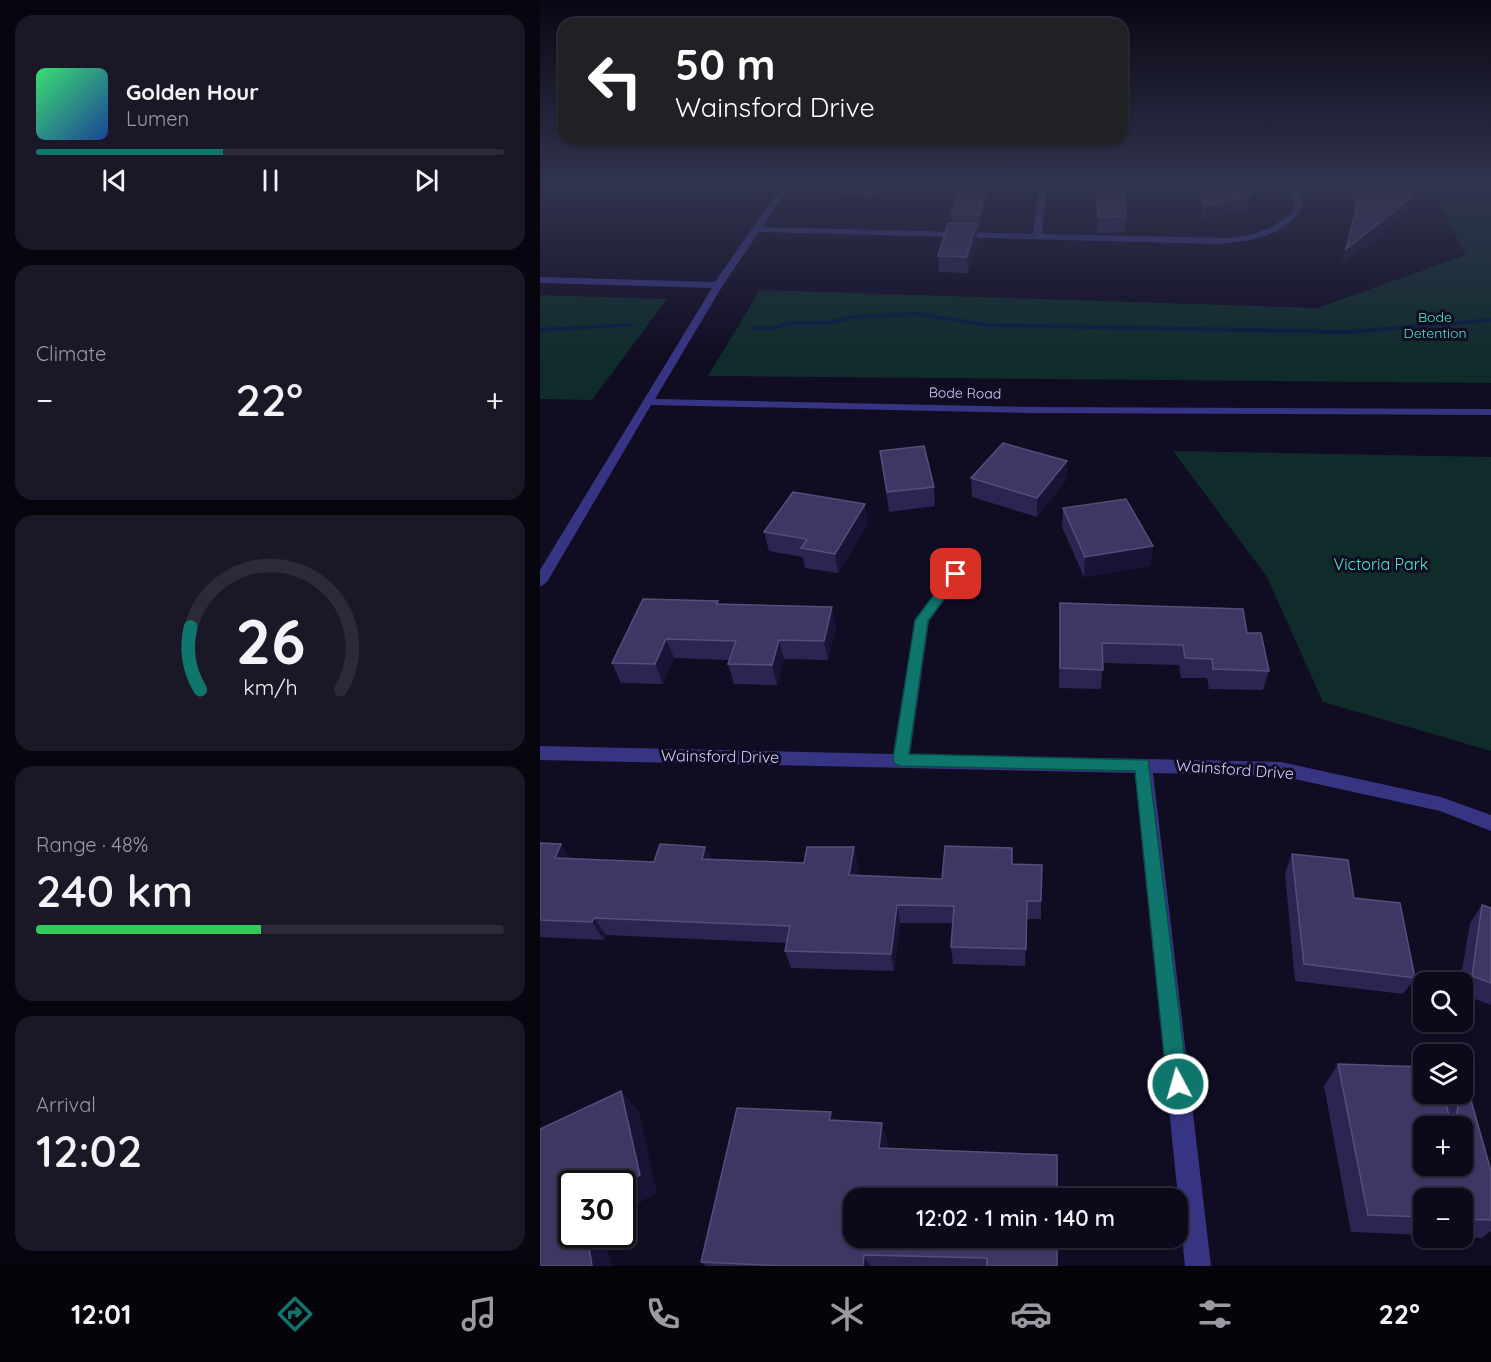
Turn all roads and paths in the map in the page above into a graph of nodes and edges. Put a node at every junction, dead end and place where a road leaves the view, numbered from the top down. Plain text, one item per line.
1 (747, 243) edge
2 (540, 280) edge
3 (718, 285) junction
4 (648, 402) junction
5 (1491, 412) edge
6 (956, 574) dead end
7 (540, 582) edge
8 (540, 753) edge
9 (901, 760) junction
10 (1143, 765) junction
11 (1491, 823) edge
12 (1197, 1266) edge

1 - 3 street
2 - 3 street
3 - 4 street
4 - 5 street, Bode Road
4 - 7 street
6 - 9 street
8 - 9 street, Wainsford Drive
9 - 10 street, Wainsford Drive
10 - 11 street, Wainsford Drive
10 - 12 street

